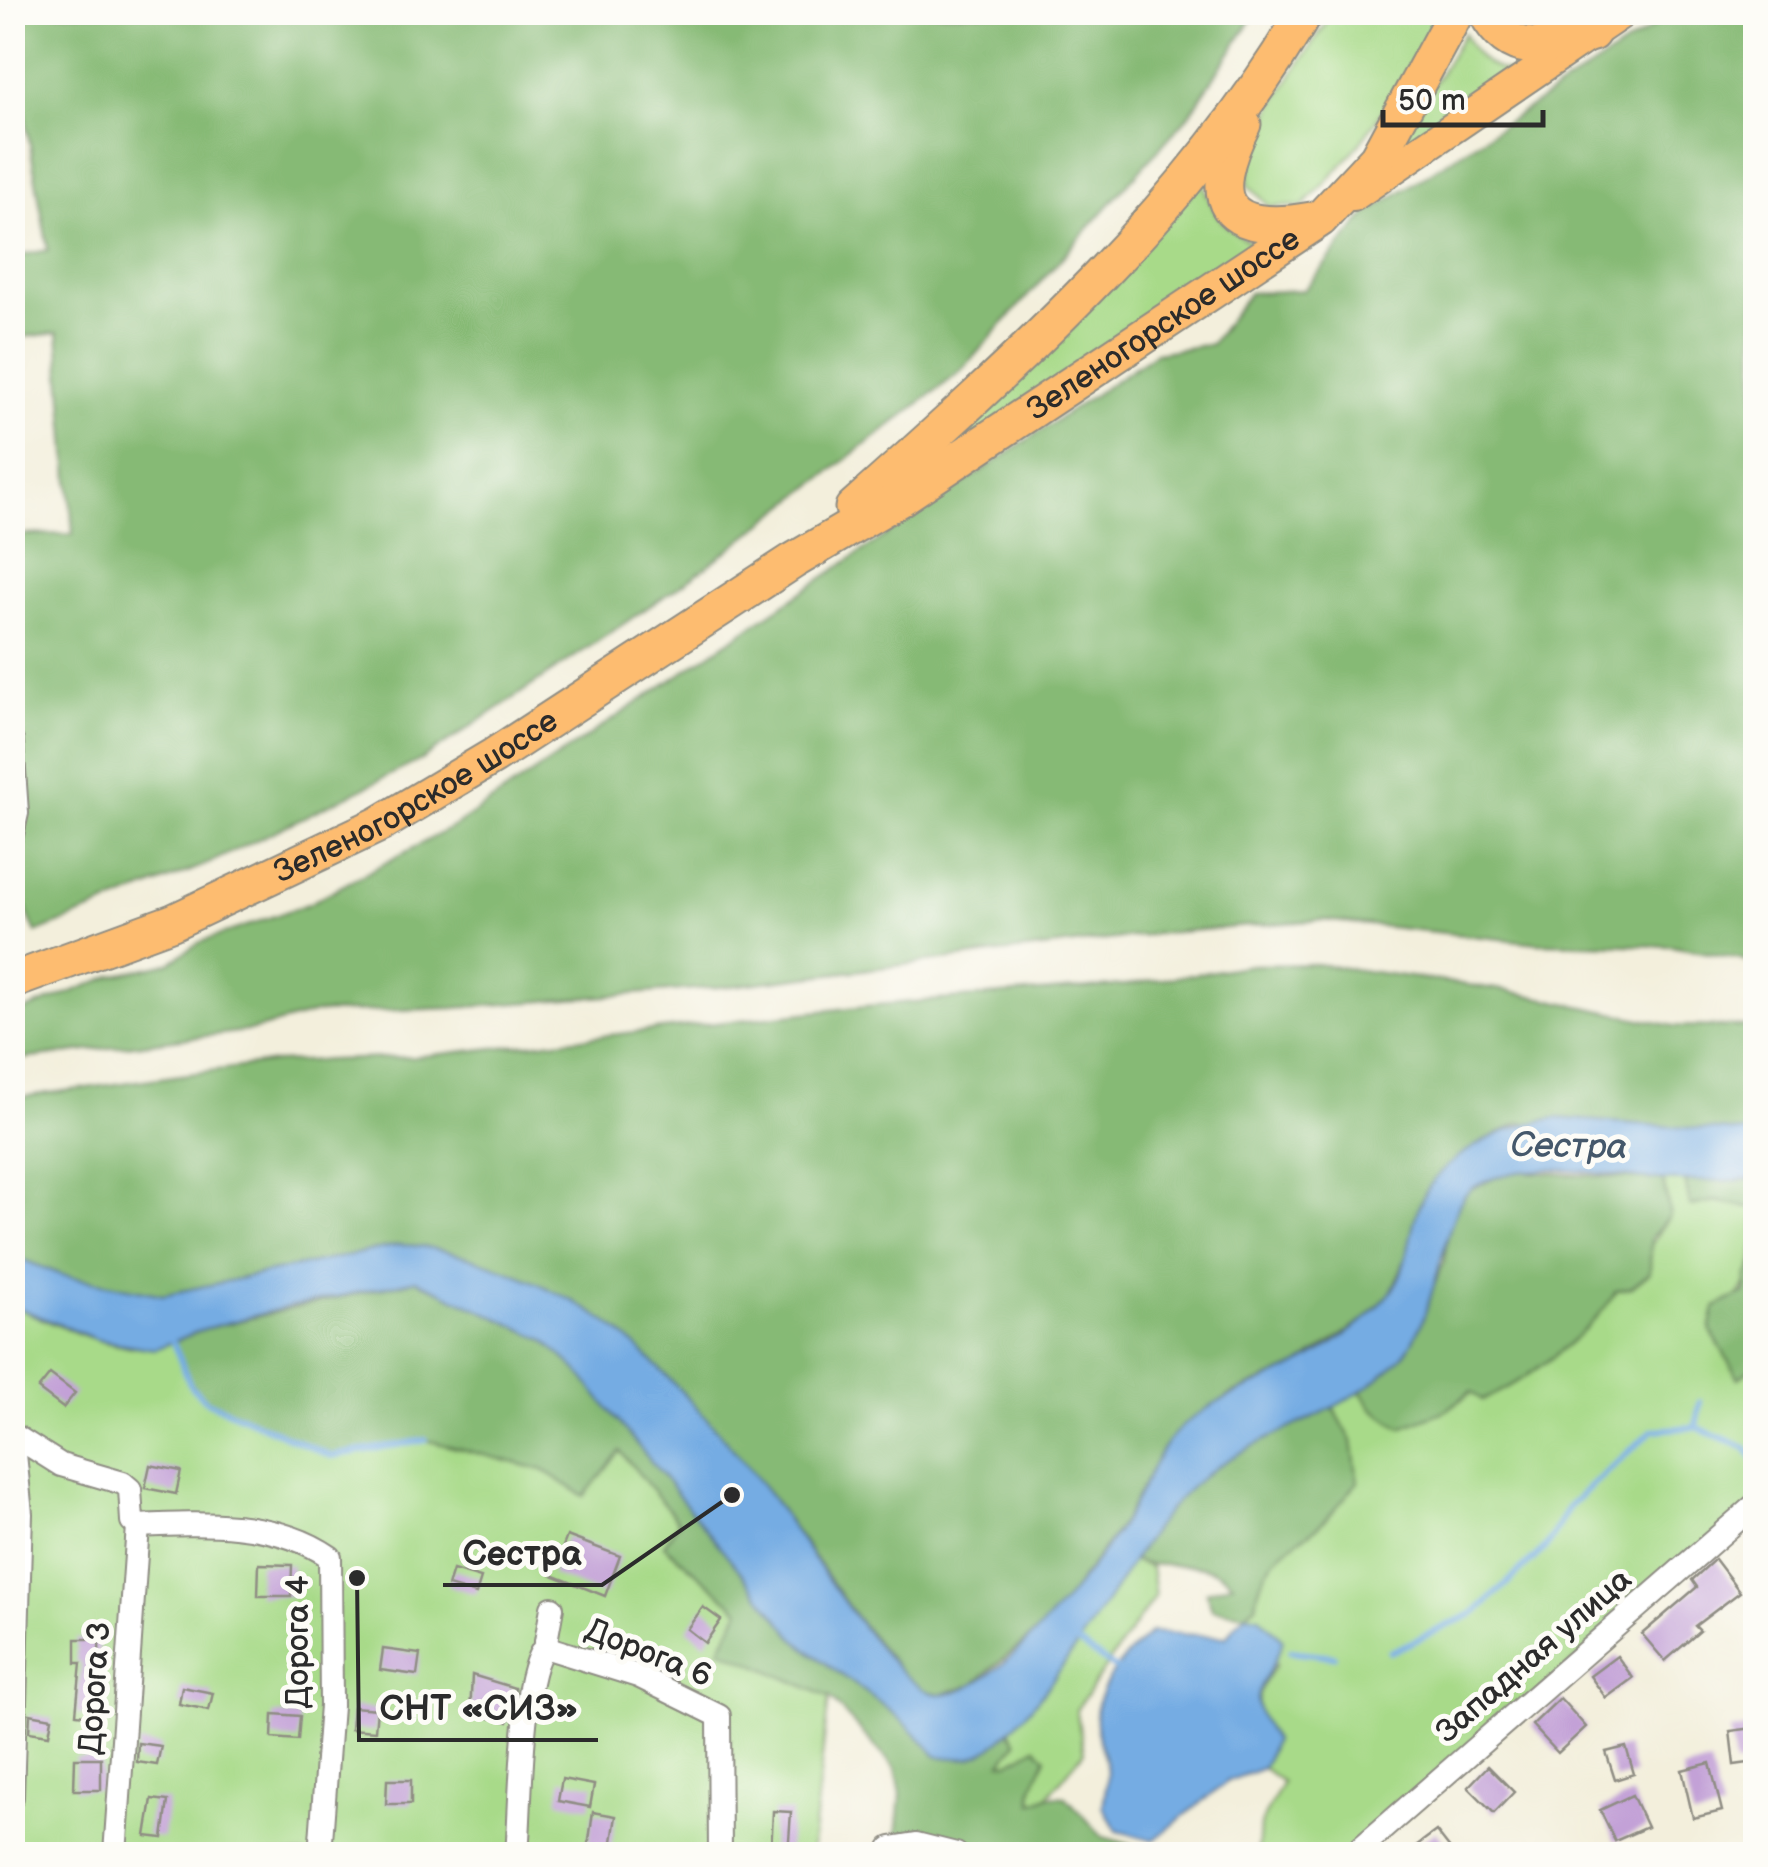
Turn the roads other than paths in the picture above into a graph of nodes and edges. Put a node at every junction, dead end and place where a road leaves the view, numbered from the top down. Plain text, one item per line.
1 (1305, 12) edge
2 (1456, 12) edge
3 (1486, 12) edge
4 (1623, 12) edge
5 (1592, 32) junction
6 (1264, 82) junction
7 (1320, 219) junction
8 (794, 561) junction
9 (12, 741) edge
10 (12, 835) edge
11 (12, 981) edge
12 (12, 1434) edge
13 (1756, 1504) edge
14 (138, 1526) junction
15 (552, 1608) dead end
16 (542, 1651) junction
17 (12, 1797) edge
18 (891, 1851) edge
19 (115, 1854) edge
20 (320, 1854) edge
21 (518, 1854) edge
22 (720, 1854) edge
23 (956, 1854) edge
24 (1354, 1854) edge

1 - 6 highway, Зеленогорское шоссе
2 - 7 highway, Зеленогорское шоссе
3 - 5 highway
4 - 5 main road
5 - 7 main road
6 - 7 highway
6 - 8 highway, Зеленогорское шоссе
7 - 8 highway, Зеленогорское шоссе
8 - 11 highway, Зеленогорское шоссе
9 - 10 street
12 - 14 street
12 - 17 street
13 - 24 street, Западная улица
14 - 19 street, Дорога 3
14 - 20 street, Дорога 4
15 - 16 street
16 - 21 street
16 - 22 street, Дорога 6
18 - 23 street

